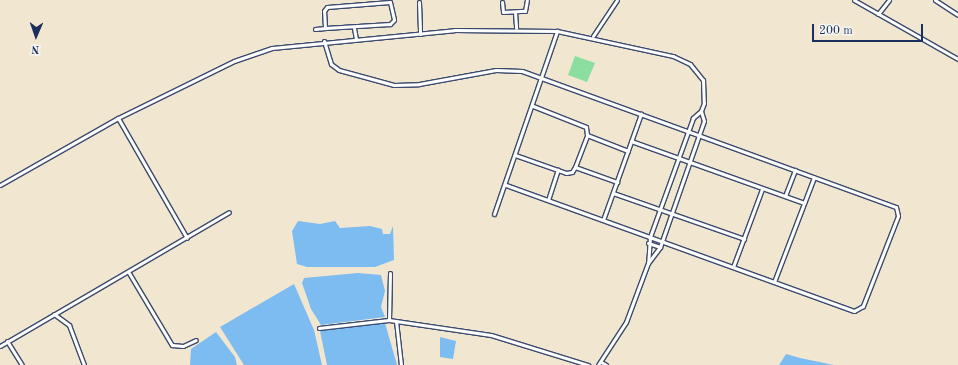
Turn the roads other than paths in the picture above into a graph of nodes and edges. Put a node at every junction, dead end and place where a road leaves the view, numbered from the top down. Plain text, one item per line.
1 (527, 0) edge
2 (617, 0) edge
3 (854, 0) edge
4 (889, 0) edge
5 (935, 0) edge
6 (419, 2) dead end
7 (502, 2) dead end
8 (515, 12) junction
9 (878, 14) junction
10 (958, 15) edge
11 (326, 28) junction
12 (354, 28) junction
13 (516, 28) junction
14 (315, 29) dead end
15 (557, 31) junction
16 (420, 34) junction
17 (593, 36) junction
18 (356, 39) junction
19 (324, 41) junction
20 (958, 59) edge
21 (543, 79) junction
22 (533, 106) junction
23 (701, 111) junction
24 (641, 114) junction
25 (118, 118) junction
26 (688, 131) junction
27 (587, 135) junction
28 (699, 135) junction
29 (631, 141) junction
30 (628, 151) junction
31 (516, 155) junction
32 (678, 158) junction
33 (689, 163) junction
34 (575, 167) junction
35 (558, 170) junction
36 (795, 170) junction
37 (814, 177) junction
38 (617, 182) junction
39 (505, 184) junction
40 (0, 185) edge
41 (762, 189) junction
42 (613, 193) junction
43 (785, 196) junction
44 (548, 200) junction
45 (804, 203) junction
46 (660, 209) junction
47 (228, 212) dead end
48 (672, 213) junction
49 (494, 214) dead end
50 (602, 220) junction
51 (650, 237) junction
52 (187, 238) junction
53 (744, 239) junction
54 (662, 242) junction
55 (648, 243) junction
56 (660, 247) junction
57 (648, 263) junction
58 (733, 267) junction
59 (129, 273) junction
60 (390, 273) dead end
61 (774, 282) junction
62 (54, 314) junction
63 (389, 320) junction
64 (396, 321) junction
65 (319, 328) dead end
66 (196, 340) dead end
67 (8, 341) junction
68 (0, 346) edge
69 (601, 362) junction
70 (22, 365) edge
71 (84, 365) edge
72 (401, 365) edge
73 (588, 365) edge
74 (598, 365) edge
75 (606, 365) edge

1 - 8 street
2 - 17 street
3 - 9 street
4 - 9 street
5 - 10 street
6 - 16 street
7 - 8 street
8 - 13 street
9 - 20 street
11 - 12 street
11 - 12 street
11 - 14 street
12 - 18 street
13 - 15 street
13 - 16 street
15 - 17 street
15 - 21 street
16 - 18 street
17 - 23 street
18 - 19 street
19 - 21 street
19 - 25 street
21 - 22 street
21 - 24 street
22 - 27 street
22 - 31 street
23 - 26 street
23 - 28 street
24 - 26 street
24 - 29 street
25 - 40 street
25 - 52 street
26 - 28 street
26 - 32 street
27 - 30 street
27 - 34 street
28 - 33 street
28 - 36 street
29 - 30 street
29 - 32 street
30 - 38 street
31 - 35 street
31 - 39 street
32 - 33 street
32 - 46 street
33 - 41 street
33 - 48 street
34 - 35 street
34 - 38 street
35 - 44 street
36 - 37 street
36 - 43 street
37 - 45 street
37 - 61 street
38 - 42 street
39 - 44 street
39 - 49 street
41 - 43 street
41 - 53 street
42 - 46 street
42 - 50 street
43 - 45 street
44 - 50 street
45 - 61 street
46 - 48 street
46 - 51 street
47 - 52 street
48 - 53 street
48 - 54 street
50 - 51 street
51 - 54 street
51 - 55 street
52 - 59 street
53 - 58 street
54 - 56 street
54 - 58 street
55 - 56 street
55 - 57 street
56 - 57 street
57 - 69 street
58 - 61 street
59 - 62 street
59 - 66 street
60 - 63 street
62 - 67 street
62 - 71 street
63 - 64 street
63 - 65 street
64 - 72 street
64 - 73 street
67 - 68 street
67 - 70 street
69 - 74 street
69 - 75 street

